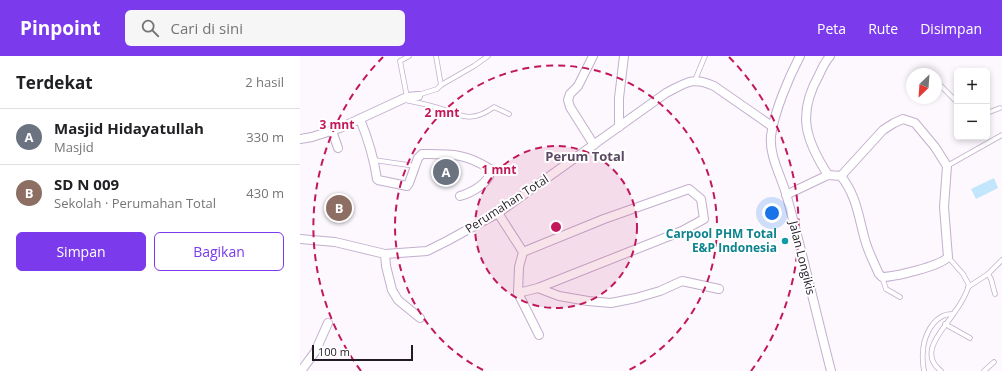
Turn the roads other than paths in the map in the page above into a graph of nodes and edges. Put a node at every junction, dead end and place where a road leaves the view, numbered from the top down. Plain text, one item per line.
1 (409, 56) edge
2 (436, 56) edge
3 (488, 56) edge
4 (593, 56) edge
5 (624, 56) edge
6 (705, 56) edge
7 (800, 56) edge
8 (830, 56) edge
9 (695, 80) junction
10 (441, 85) junction
11 (942, 87) edge
12 (418, 96) joint
13 (405, 98) junction
14 (954, 99) edge
15 (1001, 108) edge
16 (990, 112) edge
17 (509, 114) dead end
18 (360, 119) junction
19 (619, 127) junction
20 (773, 127) junction
21 (332, 131) junction
22 (1002, 135) edge
23 (300, 139) edge
24 (594, 145) junction
25 (338, 148) dead end
26 (374, 160) junction
27 (415, 166) junction
28 (947, 166) junction
29 (828, 175) junction
30 (841, 176) junction
31 (786, 195) junction
32 (460, 196) dead end
33 (498, 213) junction
34 (300, 239) edge
35 (523, 252) junction
36 (385, 254) junction
37 (948, 257) junction
38 (1002, 260) edge
39 (988, 274) junction
40 (882, 277) junction
41 (538, 288) junction
42 (968, 288) junction
43 (719, 289) dead end
44 (518, 293) junction
45 (995, 294) dead end
46 (900, 297) dead end
47 (954, 314) junction
48 (420, 318) dead end
49 (328, 323) dead end
50 (945, 324) junction
51 (539, 334) dead end
52 (970, 338) dead end
53 (994, 362) dead end
54 (301, 371) edge
55 (831, 371) edge
56 (924, 371) edge
57 (941, 371) edge
58 (984, 371) edge

1 - 13 lane
2 - 10 lane
3 - 10 lane
4 - 24 street
5 - 19 street
6 - 9 lane
7 - 20 street, Jalan Longikis
8 - 29 street
9 - 19 street, Perumahan Total
9 - 20 street
10 - 12 lane
11 - 14 lane
12 - 13 street
13 - 17 lane
13 - 18 street
15 - 16 lane
18 - 21 street
18 - 26 street
19 - 24 street, Perumahan Total
20 - 31 street, Jalan Longikis
21 - 23 street
21 - 25 street
22 - 28 lane
24 - 33 street, Perumahan Total
26 - 27 lane
26 - 27 street
27 - 32 street
28 - 30 street
28 - 37 street
29 - 30 street
29 - 31 street
30 - 40 street
31 - 55 street, Jalan Longikis
33 - 35 street
33 - 36 street, Perumahan Total
34 - 36 street, Perumahan Total
35 - 41 street
35 - 44 street
36 - 48 street
37 - 40 street
37 - 42 lane
38 - 39 lane
39 - 42 lane
39 - 45 lane
40 - 46 lane
41 - 43 street
41 - 44 street
42 - 47 lane
44 - 51 street
47 - 50 lane
47 - 56 lane
49 - 54 street
50 - 52 lane
50 - 57 lane
53 - 58 lane

